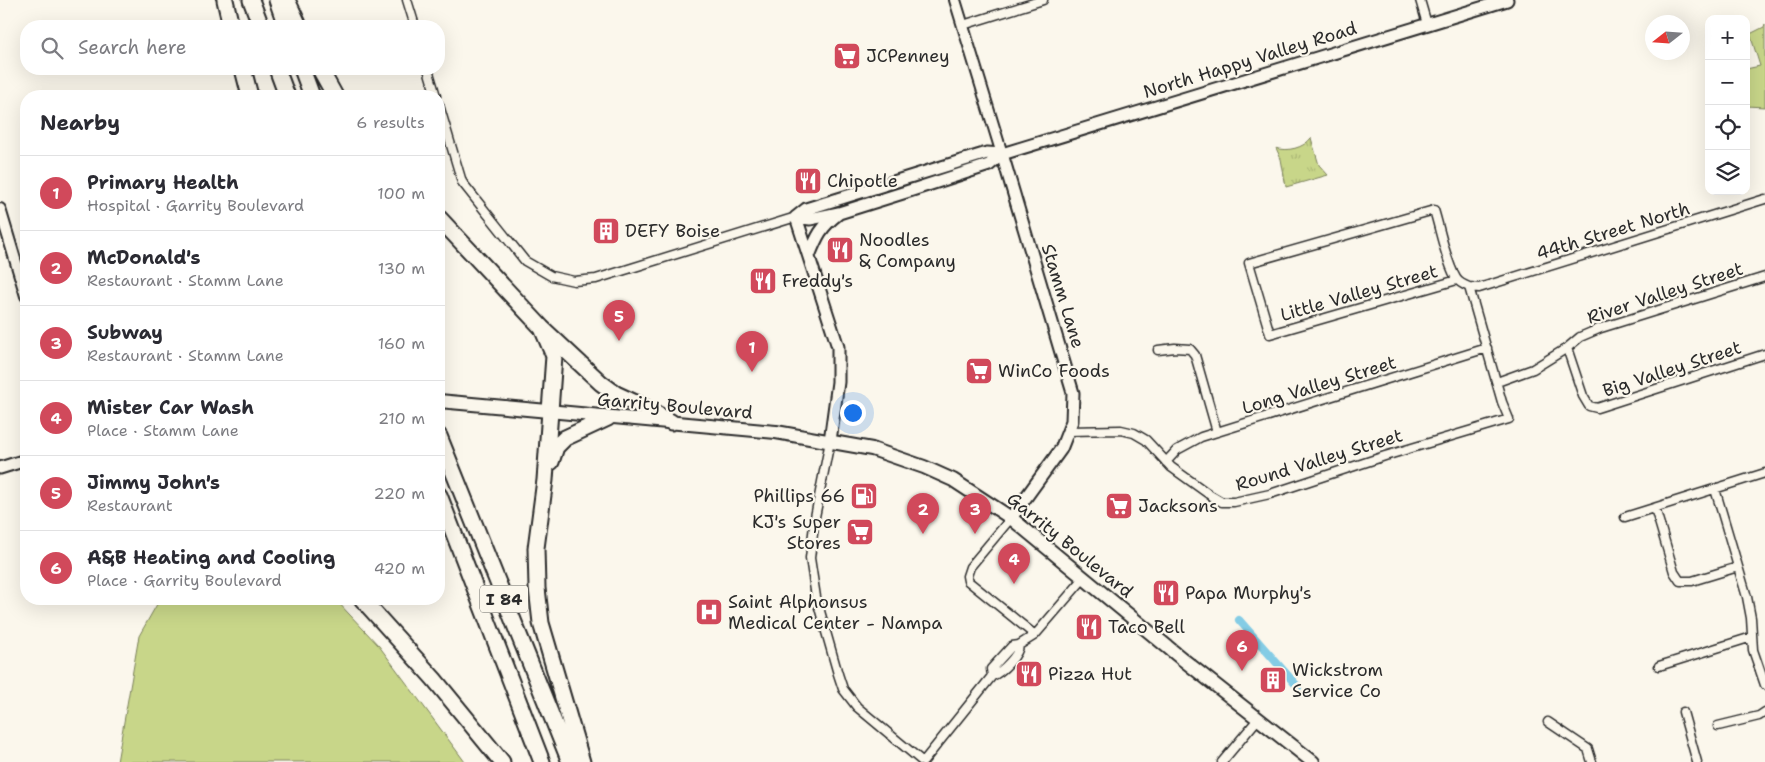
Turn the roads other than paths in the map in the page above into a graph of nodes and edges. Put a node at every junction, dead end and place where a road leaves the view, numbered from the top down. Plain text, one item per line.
1 (224, 0) edge
2 (251, 0) edge
3 (277, 0) edge
4 (287, 0) edge
5 (407, 0) edge
6 (955, 0) edge
7 (1043, 0) edge
8 (1420, 0) edge
9 (1507, 0) edge
10 (229, 20) edge
11 (259, 20) edge
12 (284, 20) edge
13 (296, 20) edge
14 (413, 20) edge
15 (1427, 24) junction
16 (963, 25) junction
17 (245, 75) edge
18 (279, 75) edge
19 (304, 75) edge
20 (323, 75) edge
21 (430, 75) edge
22 (248, 90) edge
23 (285, 90) edge
24 (310, 90) edge
25 (332, 90) edge
26 (434, 90) edge
27 (445, 125) edge
28 (1002, 154) junction
29 (1765, 199) edge
30 (0, 209) edge
31 (840, 213) junction
32 (796, 217) junction
33 (445, 224) edge
34 (809, 256) junction
35 (20, 276) edge
36 (1765, 277) edge
37 (1457, 280) junction
38 (1469, 287) junction
39 (542, 328) junction
40 (1487, 348) junction
41 (1567, 348) junction
42 (1158, 350) dead end
43 (1765, 354) edge
44 (1497, 382) junction
45 (445, 402) edge
46 (550, 411) junction
47 (608, 418) junction
48 (671, 422) junction
49 (1068, 431) junction
50 (1217, 432) junction
51 (830, 442) junction
52 (445, 451) edge
53 (20, 462) edge
54 (1166, 462) junction
55 (0, 468) edge
56 (1765, 473) edge
57 (545, 480) junction
58 (1715, 489) junction
59 (1655, 508) junction
60 (445, 511) edge
61 (1625, 517) dead end
62 (1012, 518) junction
63 (1738, 567) junction
64 (1084, 578) junction
65 (367, 605) edge
66 (1035, 635) junction
67 (1752, 637) junction
68 (1659, 666) dead end
69 (1765, 684) edge
70 (1683, 712) dead end
71 (1765, 712) edge
72 (1258, 719) junction
73 (1548, 722) dead end
74 (1718, 726) dead end
75 (502, 762) edge
76 (542, 762) edge
77 (570, 762) edge
78 (582, 762) edge
79 (923, 762) edge
80 (1222, 762) edge
81 (1313, 762) edge
82 (1592, 762) edge
83 (1697, 762) edge

1 - 10 highway
2 - 11 highway
3 - 12 highway
4 - 13 highway
5 - 14 street
6 - 16 street, Stamm Lane
7 - 16 street
8 - 15 street
9 - 15 main road, North Happy Valley Road
15 - 28 main road, North Happy Valley Road
16 - 28 street, Stamm Lane
17 - 22 highway
18 - 23 highway
19 - 24 highway
20 - 25 highway
21 - 26 street
27 - 32 street, North Happy Valley Road
28 - 31 main road, North Happy Valley Road
28 - 32 main road, North Happy Valley Road
28 - 49 main road, Stamm Lane
29 - 38 street, 44th Street North
30 - 35 street
31 - 32 main road, North Happy Valley Road
31 - 34 main road
32 - 34 main road
33 - 39 highway
34 - 51 main road
36 - 41 street, River Valley Street
37 - 37 street, Little Valley Street
37 - 38 street
38 - 40 street
39 - 46 highway
39 - 48 highway
40 - 44 street
40 - 50 street, Long Valley Street
41 - 43 street, Big Valley Street
41 - 44 street, River Valley Street
42 - 50 street
44 - 54 street, Round Valley Street
45 - 46 main road, Garrity Boulevard
46 - 47 main road, Garrity Boulevard
46 - 57 highway
47 - 48 main road, Garrity Boulevard
47 - 57 highway
48 - 51 main road, Garrity Boulevard
49 - 54 street, Round Valley Street
49 - 62 main road, Stamm Lane
50 - 54 street, Long Valley Street
51 - 62 main road, Garrity Boulevard
51 - 79 street
52 - 77 highway, I 84
53 - 55 main road
56 - 58 street
57 - 78 highway
58 - 59 street
58 - 63 street
59 - 61 street
59 - 63 street
60 - 76 highway, I 84
62 - 64 main road, Garrity Boulevard
62 - 66 street, Stamm Lane
63 - 67 street
64 - 66 street
64 - 72 main road, Garrity Boulevard
65 - 75 highway
66 - 79 street
67 - 68 street
67 - 69 street
70 - 83 street
71 - 74 street
72 - 80 street
72 - 81 main road, Garrity Boulevard
73 - 82 street

